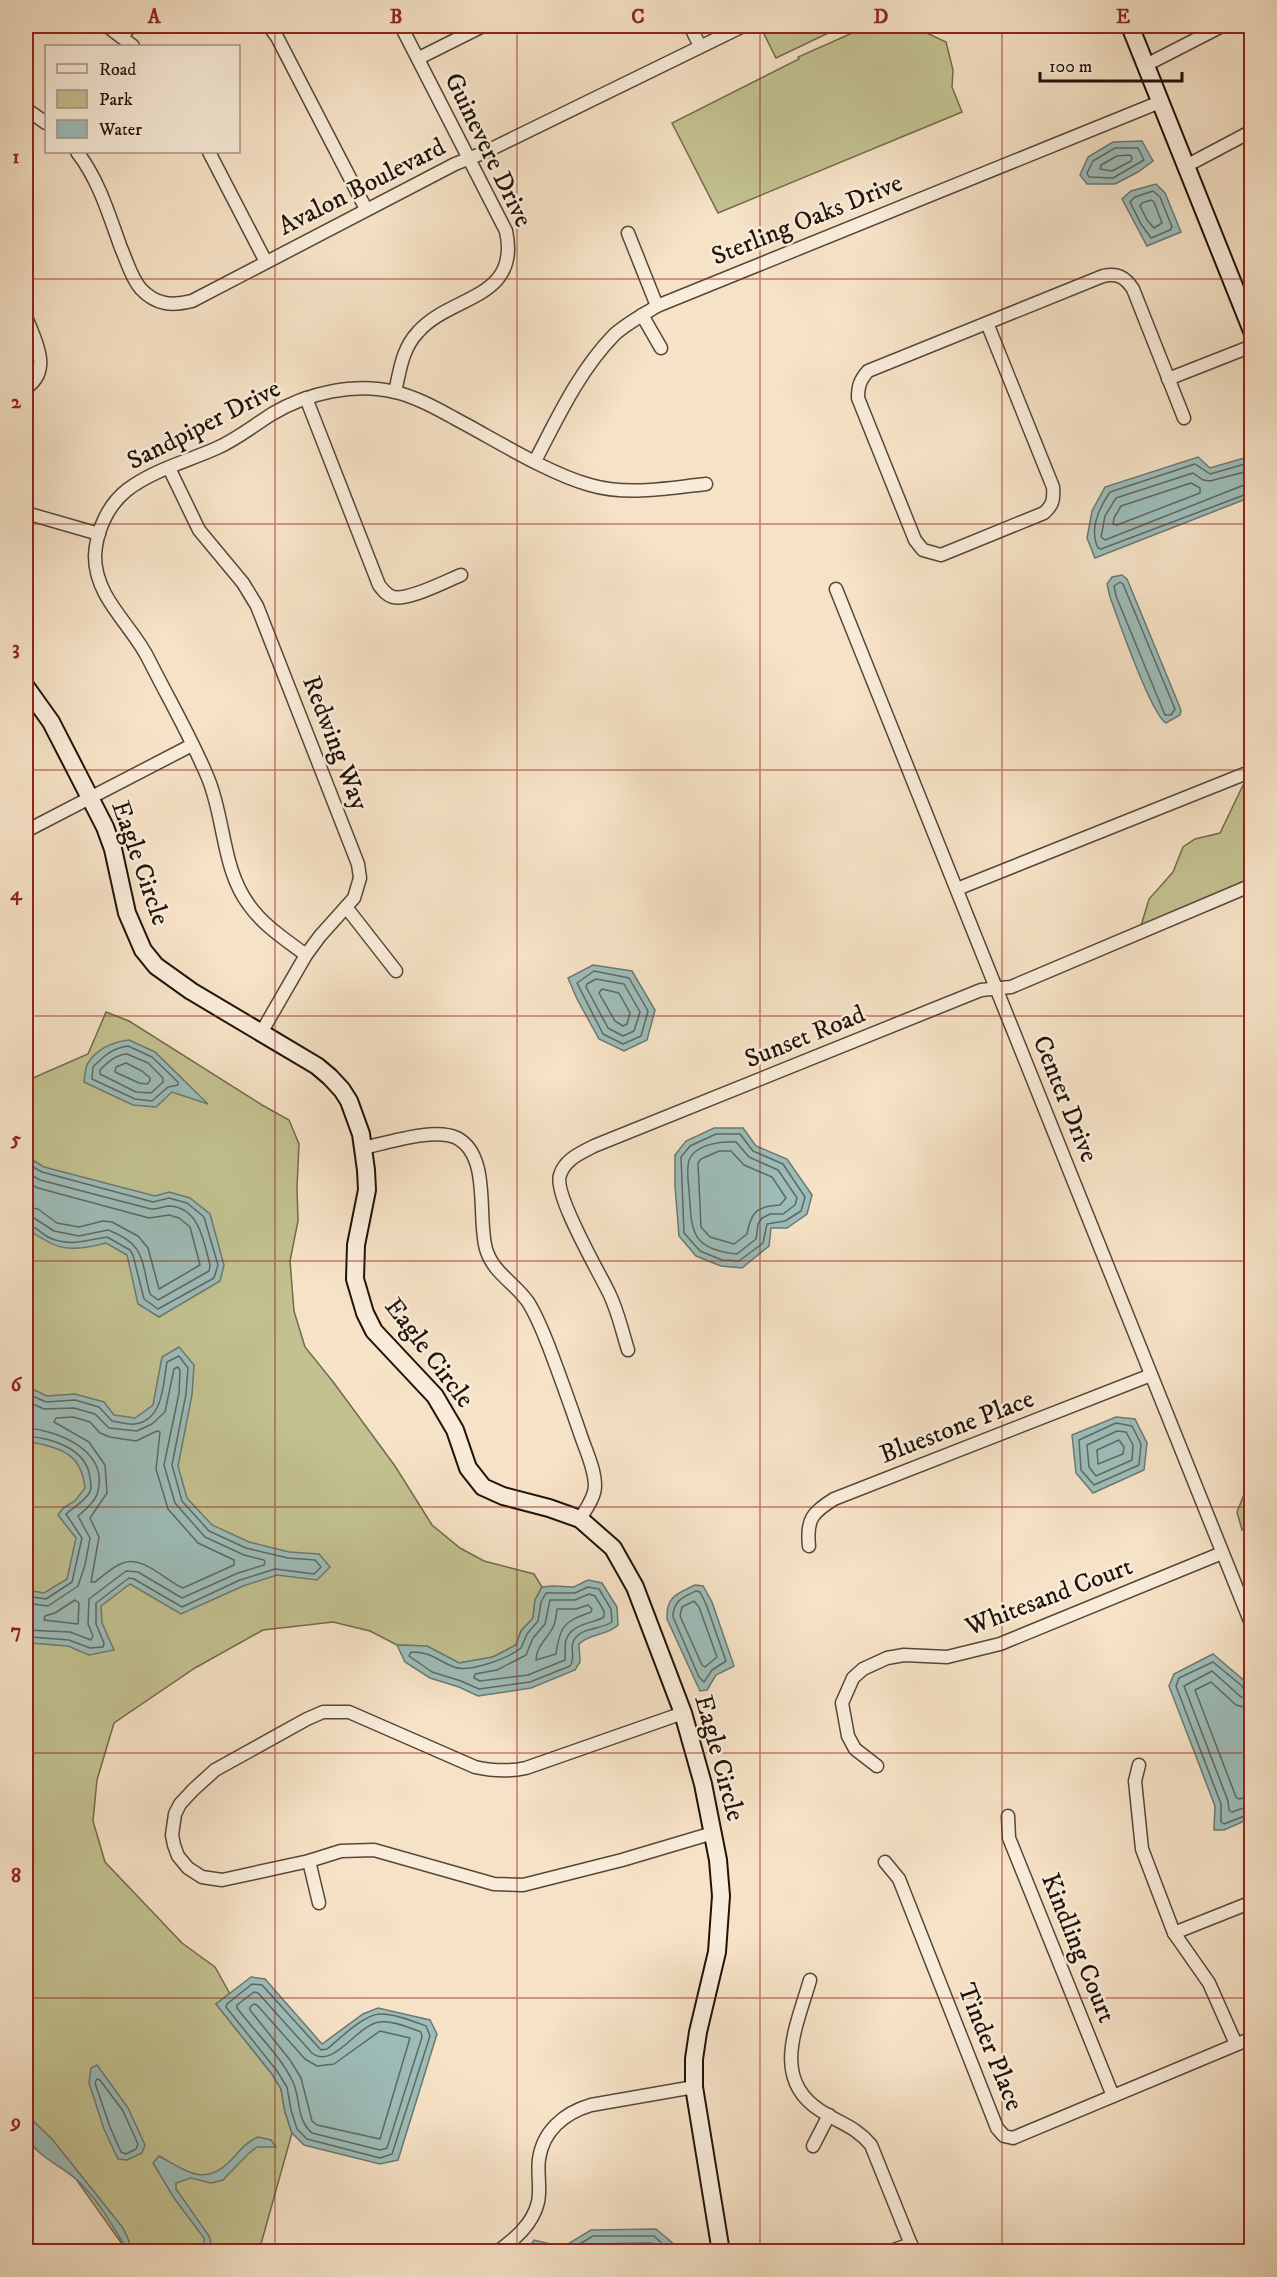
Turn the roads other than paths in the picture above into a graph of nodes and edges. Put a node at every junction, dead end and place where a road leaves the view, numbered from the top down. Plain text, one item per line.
1 (107, 26) edge
2 (131, 26) edge
3 (269, 26) edge
4 (402, 26) edge
5 (483, 26) edge
6 (690, 26) edge
7 (743, 26) edge
8 (1130, 26) edge
9 (1221, 26) edge
10 (122, 36) junction
11 (132, 45) edge
12 (700, 46) junction
13 (419, 58) junction
14 (1146, 65) junction
15 (1160, 102) junction
16 (26, 109) edge
17 (45, 122) edge
18 (1251, 131) edge
19 (78, 153) edge
20 (210, 153) edge
21 (470, 158) junction
22 (1186, 166) junction
23 (366, 210) junction
24 (628, 233) dead end
25 (266, 262) junction
26 (657, 306) junction
27 (642, 315) junction
28 (26, 317) edge
29 (987, 323) junction
30 (1251, 331) edge
31 (1251, 346) edge
32 (661, 348) dead end
33 (1168, 379) junction
34 (26, 388) edge
35 (395, 392) junction
36 (306, 398) junction
37 (1184, 418) dead end
38 (535, 461) junction
39 (169, 468) junction
40 (706, 484) dead end
41 (26, 513) edge
42 (99, 534) junction
43 (461, 574) dead end
44 (836, 589) dead end
45 (26, 687) edge
46 (192, 745) junction
47 (1251, 771) edge
48 (91, 798) junction
49 (26, 831) edge
50 (1251, 885) edge
51 (957, 889) junction
52 (346, 907) junction
53 (306, 955) junction
54 (396, 971) dead end
55 (997, 988) junction
56 (261, 1033) junction
57 (363, 1148) junction
58 (628, 1350) dead end
59 (1151, 1375) junction
60 (580, 1519) junction
61 (809, 1546) dead end
62 (1222, 1553) junction
63 (1251, 1626) edge
64 (683, 1713) junction
65 (1139, 1765) dead end
66 (877, 1766) dead end
67 (1008, 1816) dead end
68 (713, 1833) junction
69 (309, 1861) junction
70 (885, 1862) dead end
71 (1251, 1902) edge
72 (319, 1903) dead end
73 (1174, 1932) junction
74 (810, 1980) dead end
75 (1251, 2038) edge
76 (1236, 2044) junction
77 (694, 2087) junction
78 (1113, 2096) junction
79 (829, 2115) junction
80 (813, 2146) dead end
81 (26, 2244) edge
82 (913, 2248) edge
83 (32, 2252) edge
84 (497, 2252) edge
85 (721, 2252) edge
86 (888, 2252) edge

1 - 10 street
2 - 10 street
3 - 23 street
4 - 13 street, Guinevere Drive
5 - 13 street
6 - 12 street
7 - 12 street, Avalon Boulevard
8 - 14 street
9 - 14 street
10 - 11 street
12 - 21 street, Avalon Boulevard
13 - 21 street, Guinevere Drive
14 - 15 street
15 - 22 street
15 - 26 street, Sterling Oaks Drive
16 - 17 street
18 - 22 street
19 - 25 street, Avalon Boulevard
20 - 25 street
21 - 23 street, Avalon Boulevard
21 - 35 street, Guinevere Drive
22 - 30 street
23 - 25 street, Avalon Boulevard
24 - 26 street
26 - 27 street, Sterling Oaks Drive
27 - 32 street
27 - 38 street, Sterling Oaks Drive
28 - 34 street
29 - 29 street
29 - 33 street
31 - 33 street
33 - 37 street
35 - 36 street, Sandpiper Drive
35 - 38 street, Sandpiper Drive
36 - 39 street, Sandpiper Drive
36 - 43 street
38 - 40 street, Sandpiper Drive
39 - 42 street, Sandpiper Drive
39 - 52 street, Redwing Way
41 - 42 street
42 - 46 street, Sandpiper Drive
44 - 51 street, Center Drive
45 - 48 street, Eagle Circle
46 - 48 street
46 - 53 street, Sandpiper Drive
47 - 51 street
48 - 49 street
48 - 56 street, Eagle Circle
50 - 55 street, Sunset Road
51 - 55 street, Center Drive
52 - 53 street, Redwing Way
52 - 54 street
53 - 56 street, Redwing Way
55 - 58 street, Sunset Road
55 - 59 street, Center Drive
56 - 57 street, Eagle Circle
57 - 60 street, Eagle Circle
57 - 60 street
59 - 61 street, Bluestone Place
59 - 62 street, Center Drive
60 - 64 street, Eagle Circle
62 - 63 street, Center Drive
62 - 66 street, Whitesand Court
64 - 68 street, Eagle Circle
64 - 69 street
65 - 73 street
67 - 78 street, Kindling Court
68 - 69 street
68 - 77 street, Eagle Circle
69 - 72 street
70 - 78 street, Tinder Place
71 - 73 street
73 - 76 street
74 - 79 street
75 - 76 street, Tinder Place
76 - 78 street, Tinder Place
77 - 84 street
77 - 85 street, Eagle Circle
79 - 80 street
79 - 82 street
81 - 83 street
82 - 86 street

